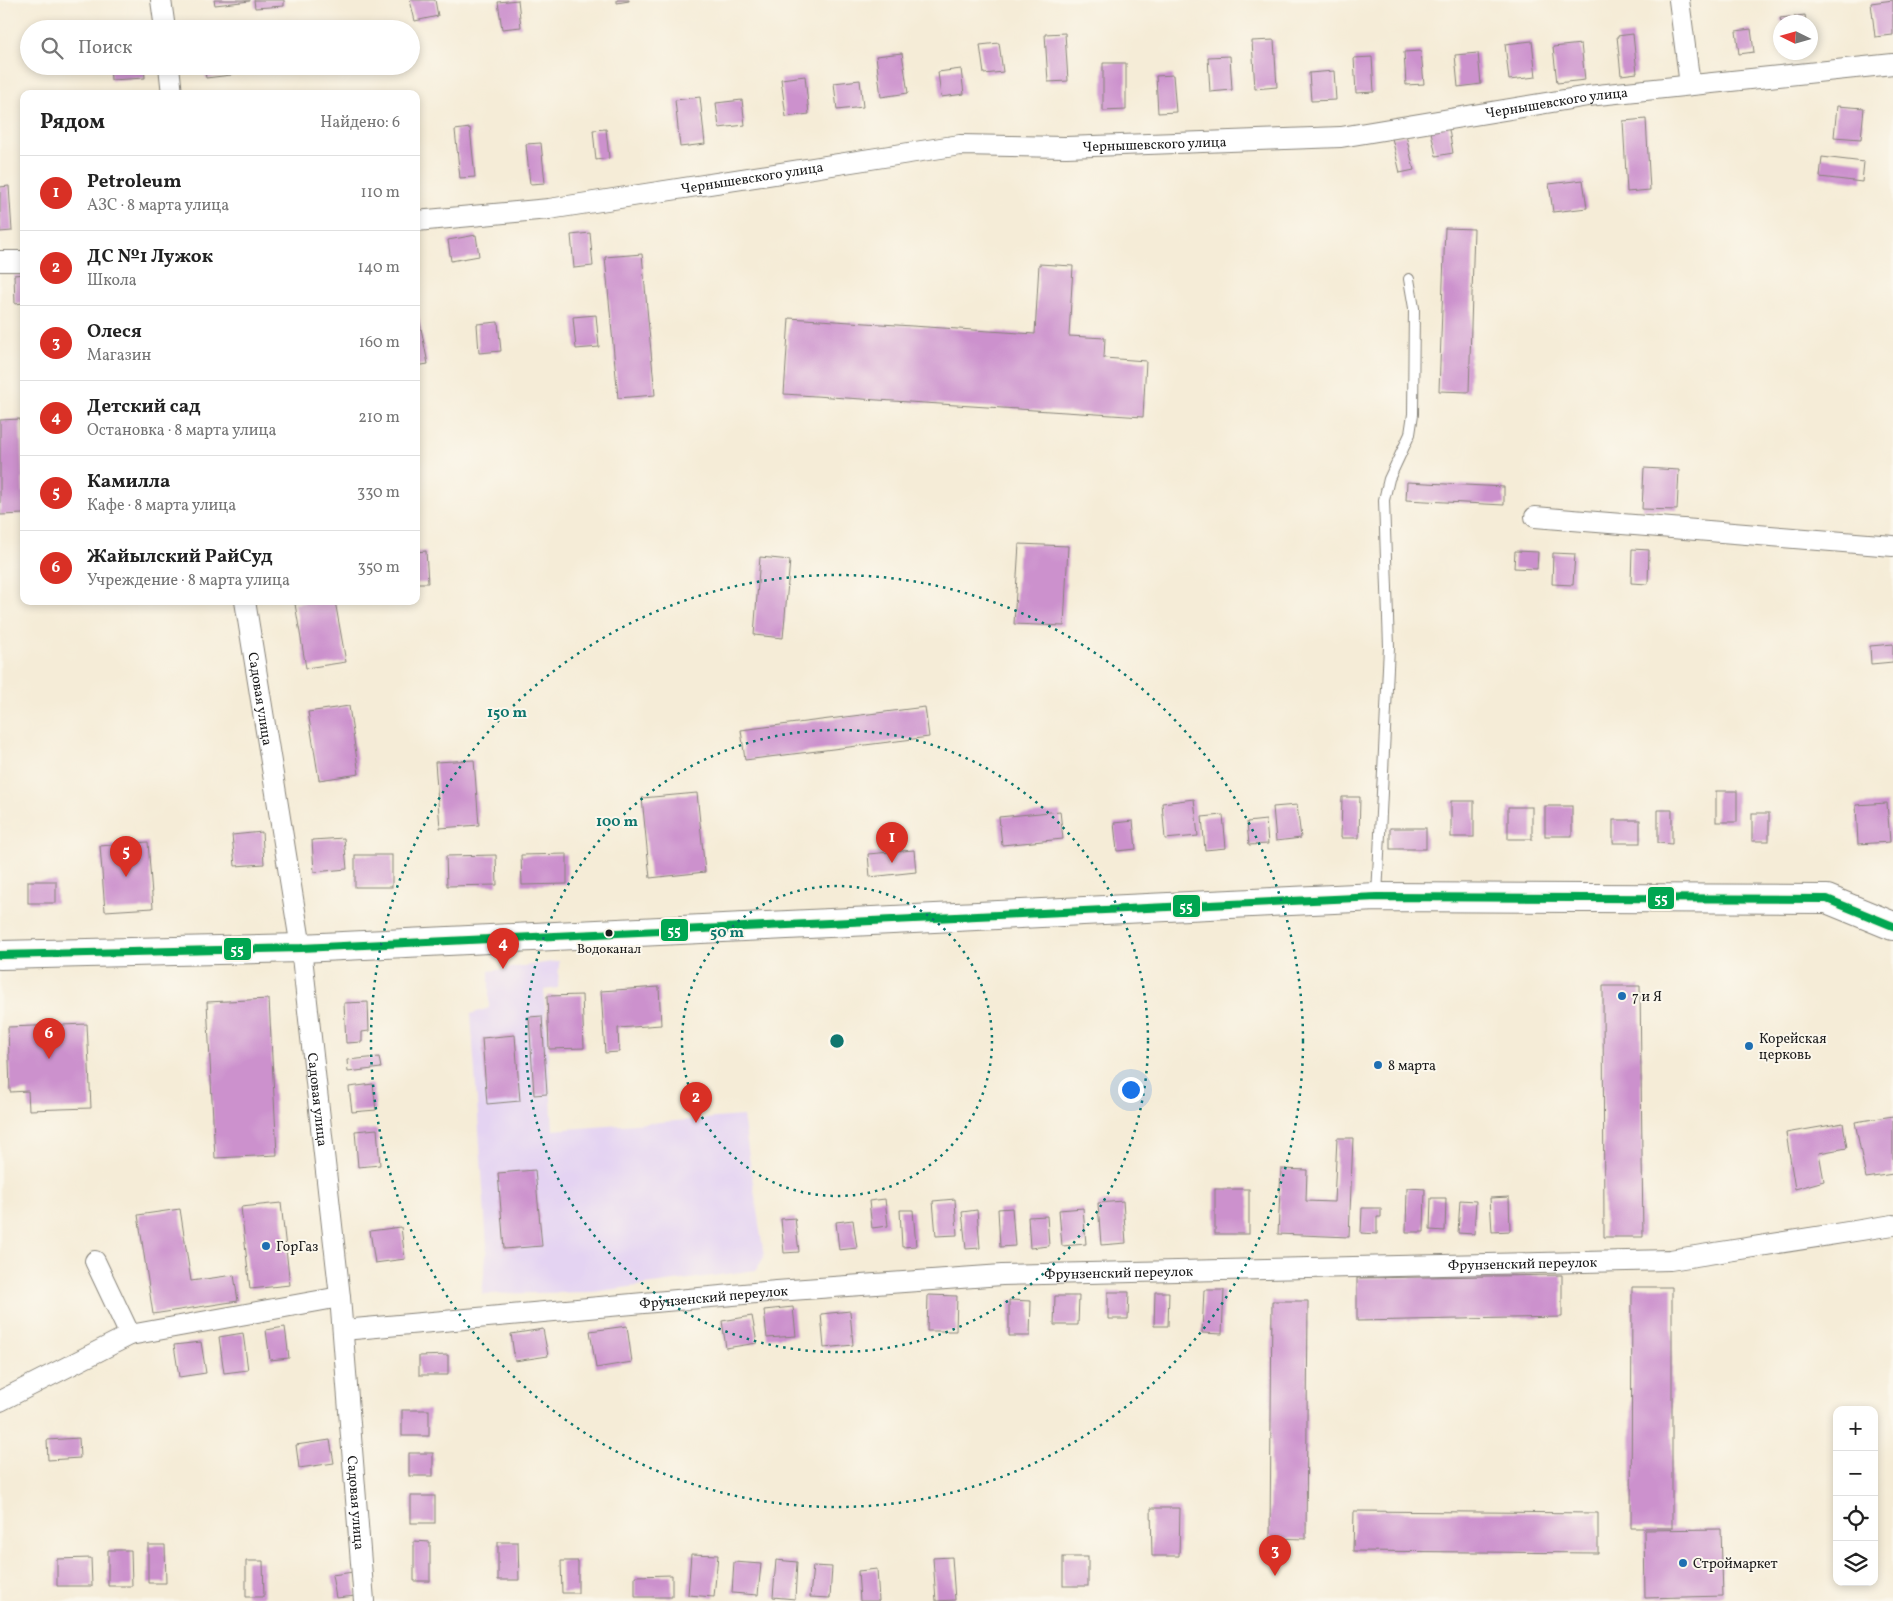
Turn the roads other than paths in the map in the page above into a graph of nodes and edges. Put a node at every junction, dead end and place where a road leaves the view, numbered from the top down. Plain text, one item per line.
1 (161, 0) edge
2 (1679, 0) edge
3 (164, 20) edge
4 (1893, 64) edge
5 (170, 75) edge
6 (1690, 85) junction
7 (172, 90) edge
8 (420, 222) edge
9 (0, 261) edge
10 (20, 261) edge
11 (1409, 279) dead end
12 (1535, 517) dead end
13 (1893, 546) edge
14 (247, 605) edge
15 (1377, 897) junction
16 (1893, 926) edge
17 (301, 948) junction
18 (0, 955) edge
19 (1893, 1225) edge
20 (95, 1261) dead end
21 (340, 1297) junction
22 (343, 1330) junction
23 (130, 1335) junction
24 (0, 1401) edge
25 (364, 1601) edge

1 - 3 street
2 - 6 street
4 - 6 street, Чернышевского улица
5 - 7 street
6 - 8 street, Чернышевского улица
9 - 10 street
11 - 15 lane
12 - 13 street
14 - 17 street, Садовая улица
15 - 16 street
15 - 17 street
17 - 18 street
17 - 21 street, Садовая улица
19 - 22 street, Фрунзенский переулок
20 - 23 street
21 - 22 street, Садовая улица
21 - 23 street
22 - 25 street, Садовая улица
23 - 24 street

